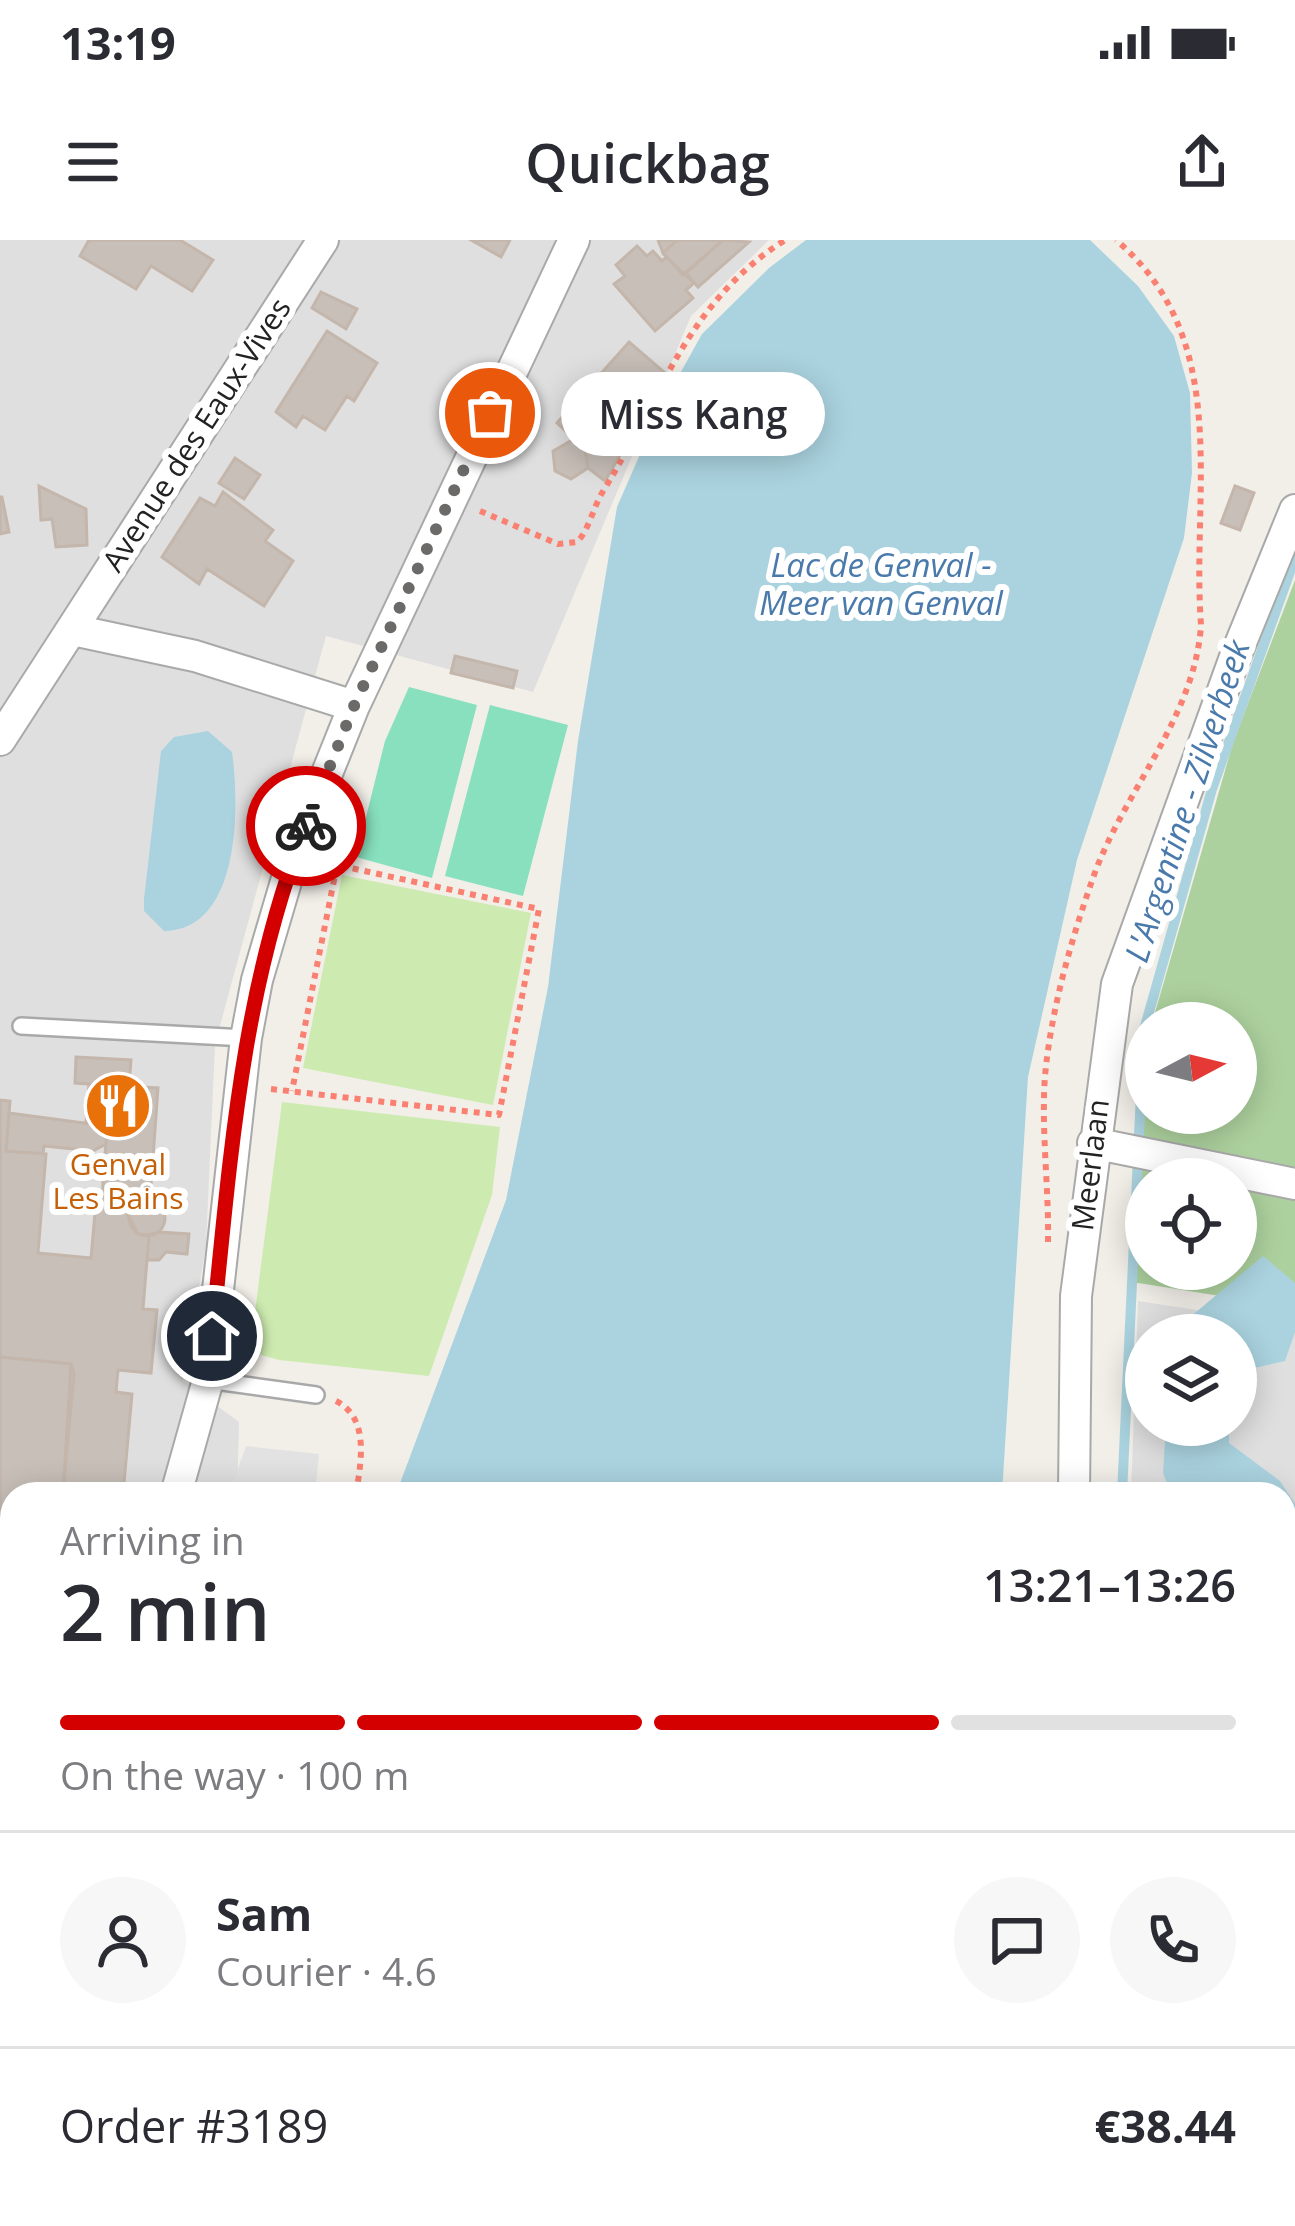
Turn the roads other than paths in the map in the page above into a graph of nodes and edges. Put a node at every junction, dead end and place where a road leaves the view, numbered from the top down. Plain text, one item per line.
1 (323, 240) edge
2 (574, 240) edge
3 (1295, 510) edge
4 (74, 630) junction
5 (354, 706) junction
6 (0, 740) edge
7 (21, 1026) dead end
8 (246, 1038) junction
9 (1102, 1144) junction
10 (1295, 1184) edge
11 (208, 1380) junction
12 (316, 1395) road end
13 (179, 1482) edge
14 (1074, 1482) edge

1 - 4 street, Avenue des Eaux-Vives
2 - 5 street
3 - 9 street, Meerlaan
4 - 5 street
4 - 6 street, Avenue des Eaux-Vives
5 - 8 street
7 - 8 lane
8 - 11 street
9 - 10 street
9 - 14 street, Meerlaan
11 - 12 lane
11 - 13 street

